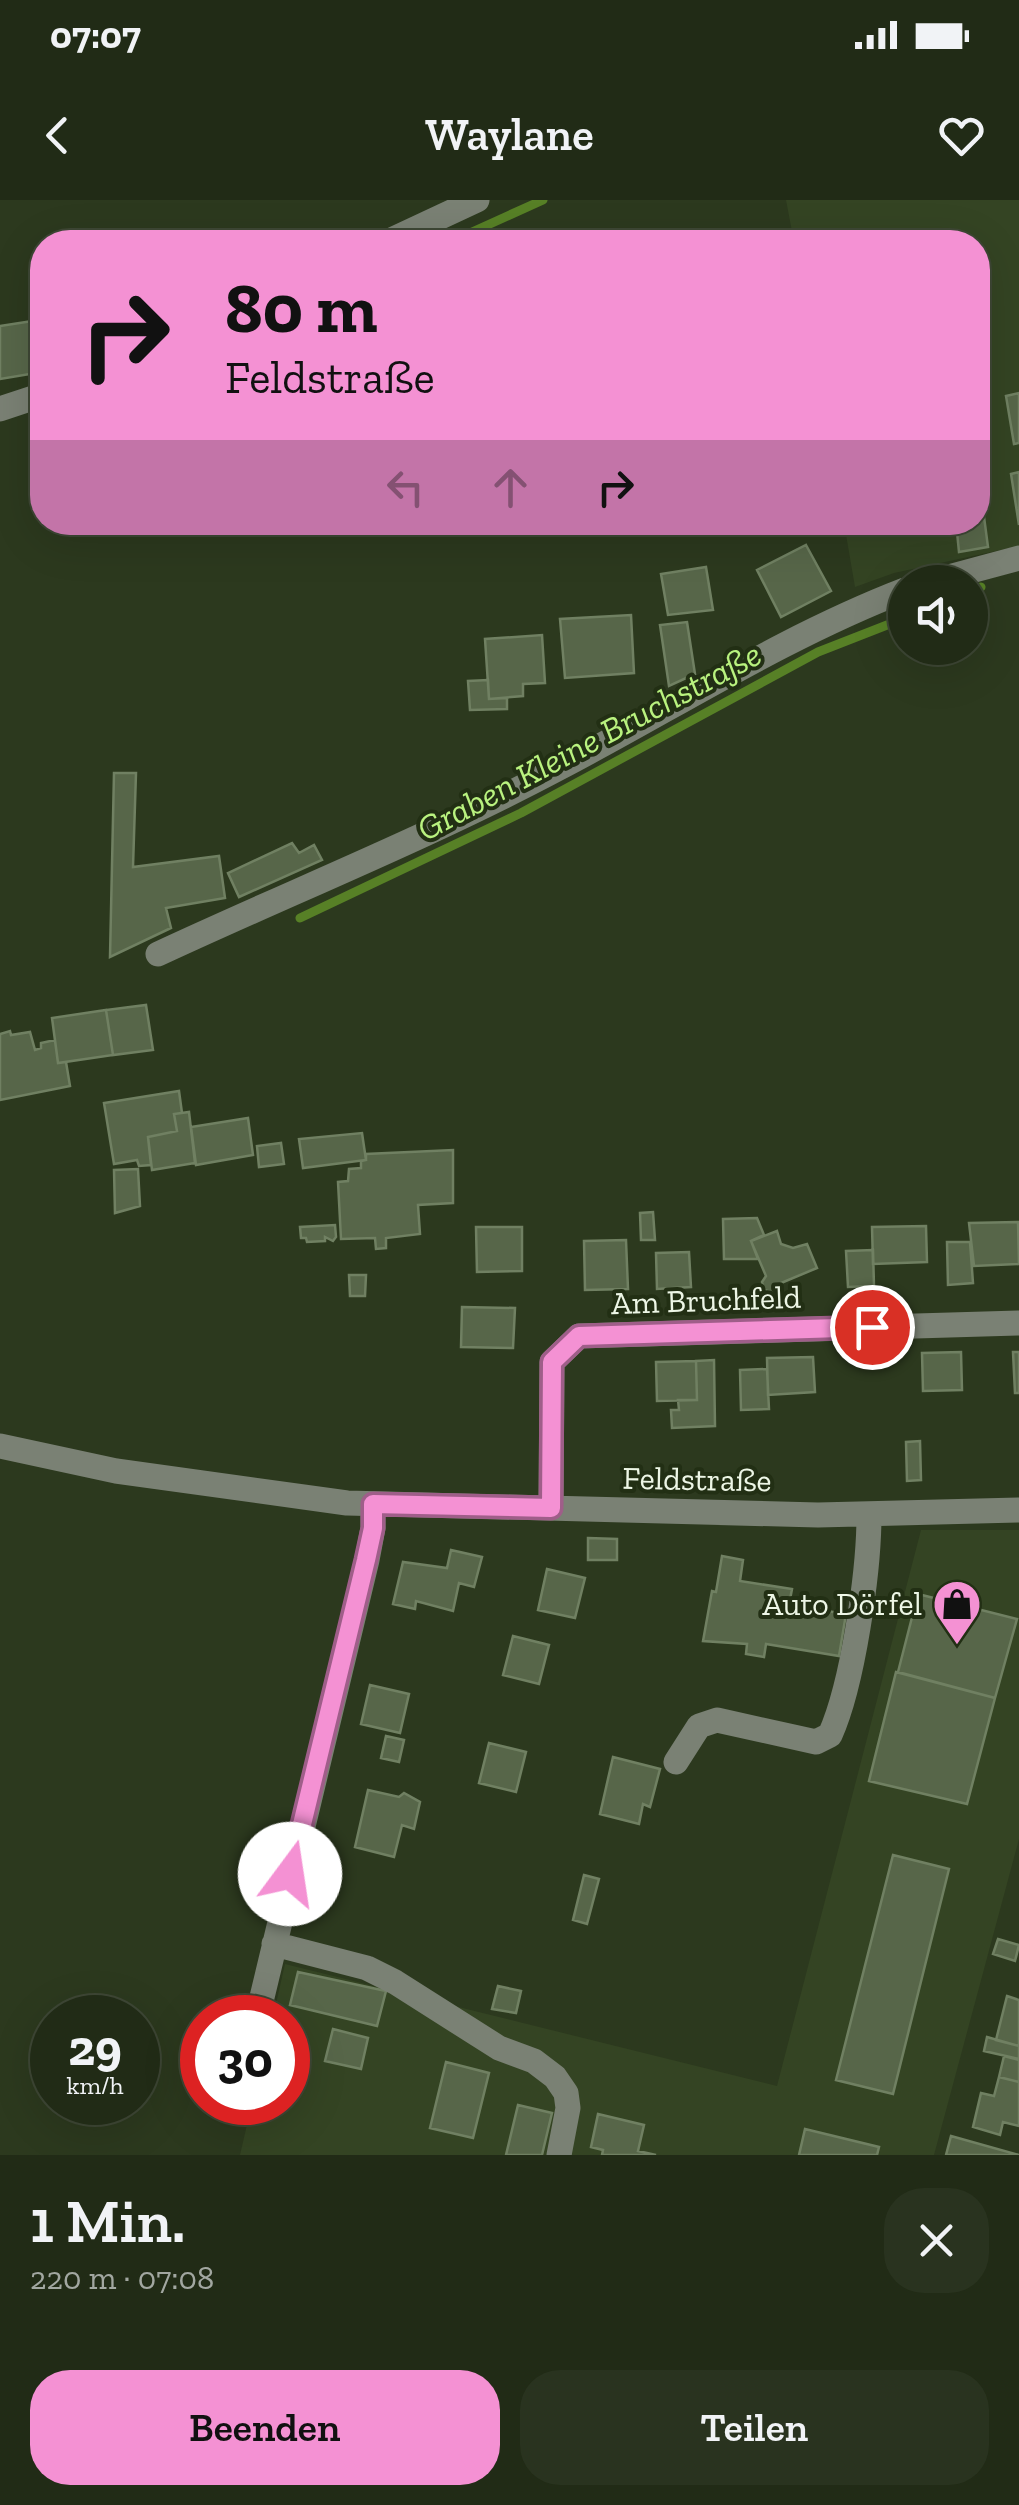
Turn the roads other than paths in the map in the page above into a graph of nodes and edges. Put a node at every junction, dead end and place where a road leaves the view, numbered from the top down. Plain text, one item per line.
1 (477, 200) edge
2 (413, 230) edge
3 (30, 399) edge
4 (0, 409) edge
5 (1019, 558) edge
6 (988, 566) edge
7 (888, 597) edge
8 (158, 954) dead end
9 (1019, 1323) edge
10 (0, 1446) edge
11 (373, 1504) junction
12 (551, 1508) junction
13 (1019, 1510) edge
14 (869, 1514) junction
15 (676, 1762) dead end
16 (274, 1944) junction
17 (262, 1995) edge
18 (558, 2155) edge

1 - 2 street
3 - 4 street
5 - 6 street
7 - 8 street
9 - 12 street, Am Bruchfeld
10 - 11 street, Feldstraße
11 - 12 street, Feldstraße
11 - 16 street
12 - 14 street, Feldstraße
13 - 14 street, Feldstraße
14 - 15 street
16 - 17 street
16 - 18 street

